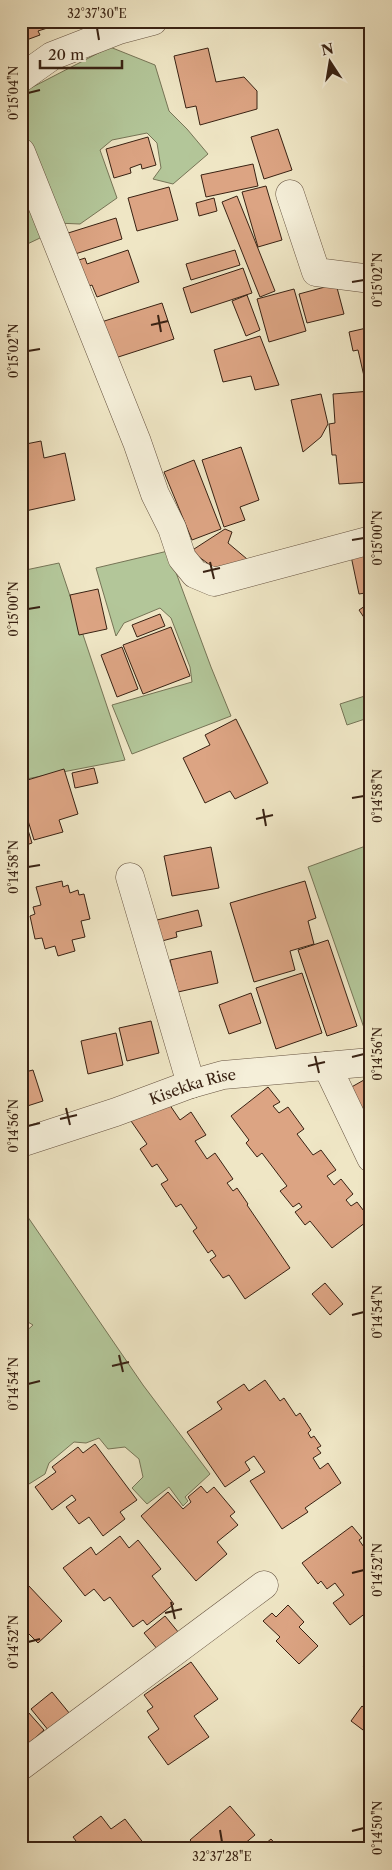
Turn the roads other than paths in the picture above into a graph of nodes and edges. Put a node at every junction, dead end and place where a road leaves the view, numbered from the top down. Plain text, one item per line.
1 (153, 21) edge
2 (21, 78) edge
3 (21, 152) edge
4 (290, 194) dead end
5 (371, 279) edge
6 (371, 540) edge
7 (130, 877) dead end
8 (371, 1062) edge
9 (327, 1066) junction
10 (191, 1084) junction
11 (21, 1143) edge
12 (371, 1158) edge
13 (264, 1585) dead end
14 (21, 1766) edge

1 - 2 street
3 - 6 street
4 - 5 street
7 - 10 street
8 - 9 street, Kisekka Rise
9 - 10 street, Kisekka Rise
9 - 12 street
10 - 11 street, Kisekka Rise
13 - 14 street

